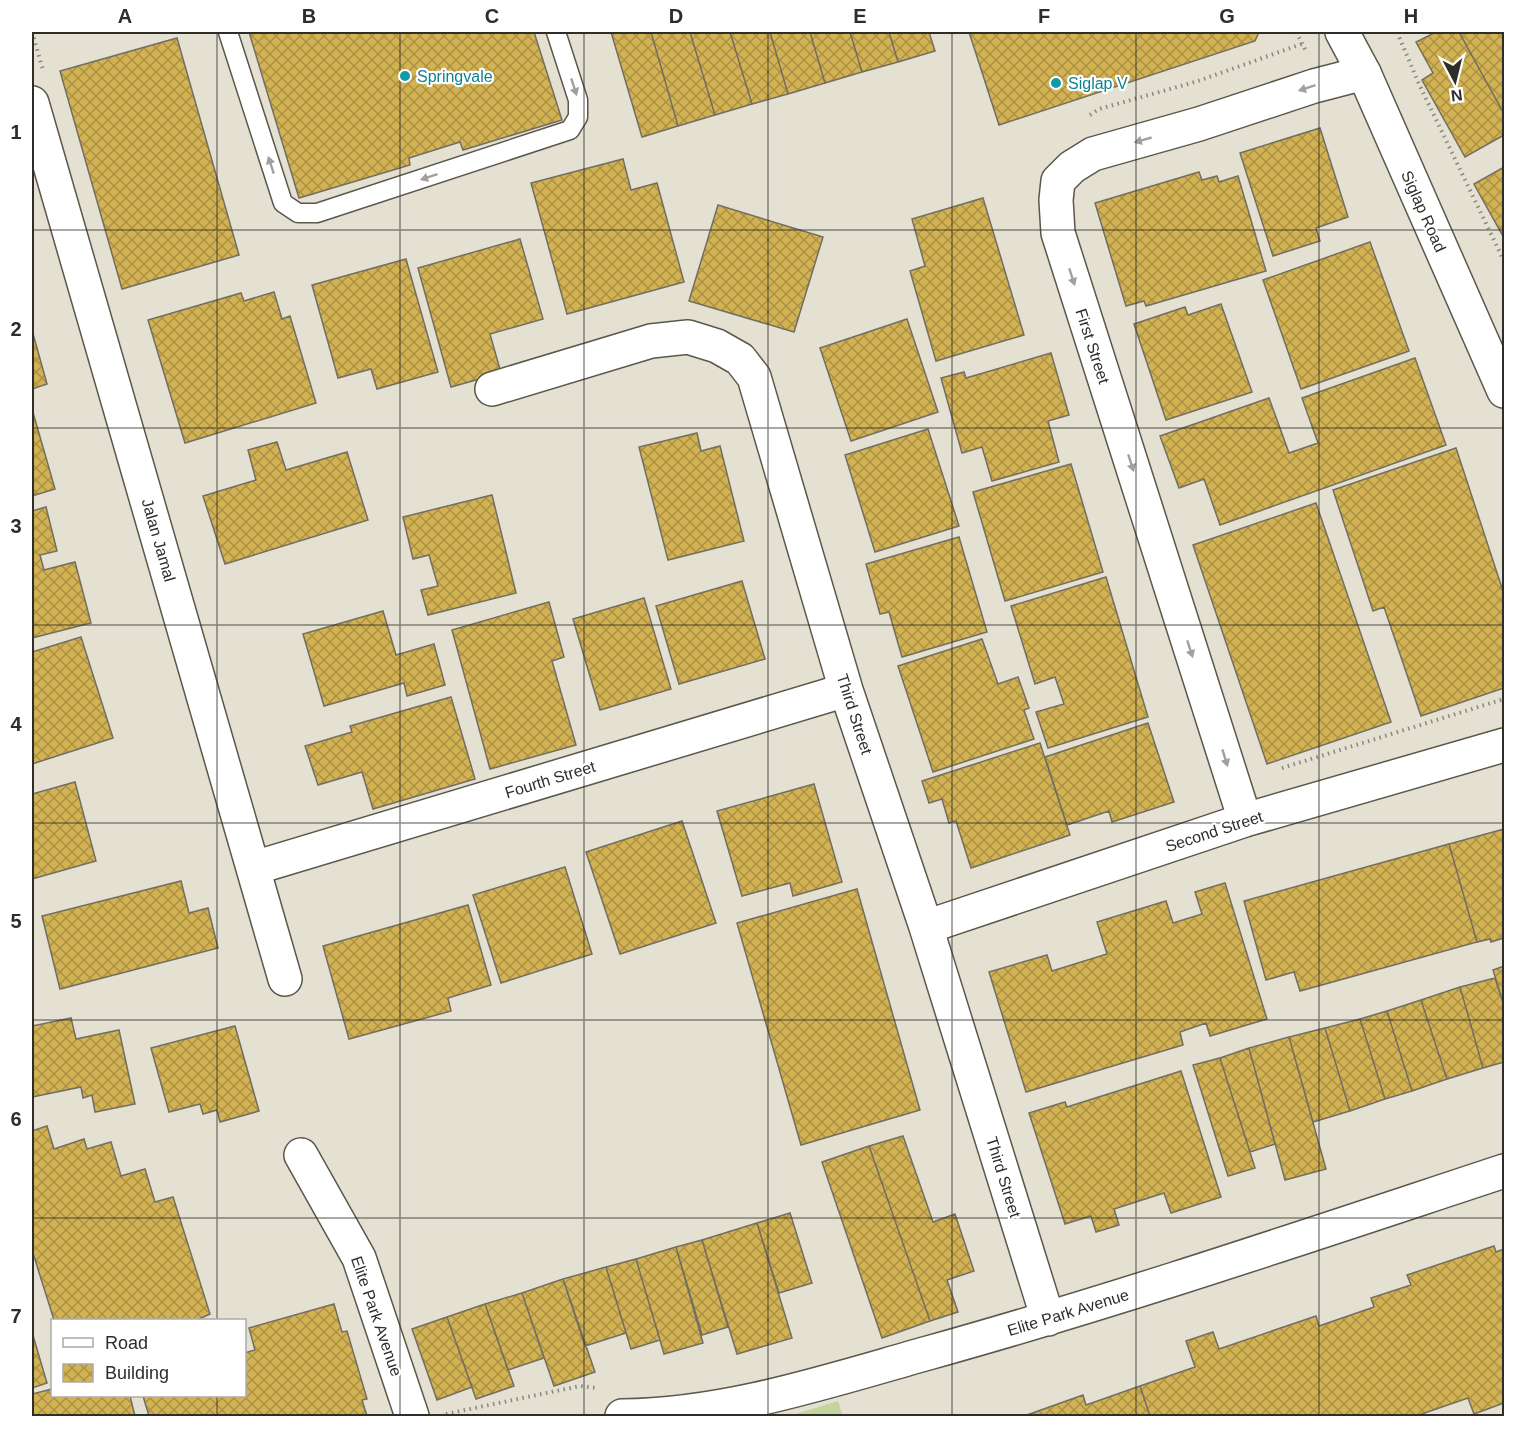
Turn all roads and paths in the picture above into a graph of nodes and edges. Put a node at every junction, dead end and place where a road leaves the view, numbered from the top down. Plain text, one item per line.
1 (228, 32) edge
2 (556, 32) edge
3 (1342, 32) edge
4 (1396, 32) edge
5 (1364, 73) junction
6 (32, 103) edge
7 (1504, 261) edge
8 (1502, 373) edge
9 (492, 389) dead end
10 (846, 690) junction
11 (1504, 699) edge
12 (1504, 745) edge
13 (1281, 768) dead end
14 (1245, 820) junction
15 (254, 868) junction
16 (926, 927) junction
17 (285, 979) dead end
18 (301, 1155) dead end
19 (1504, 1171) edge
20 (1048, 1319) junction
21 (412, 1416) edge
22 (622, 1416) edge
23 (646, 1416) edge

2 -> 1 lane
3 - 5 street, Siglap Road
4 - 7 path
5 - 8 street, Siglap Road
5 -> 14 street, First Street
6 - 15 street, Jalan Jamal
9 - 10 street, Third Street
10 - 15 street, Fourth Street
10 - 16 street, Third Street
11 - 13 path
12 - 14 street, Second Street
14 - 16 street, Second Street
15 - 17 street, Jalan Jamal
16 - 20 street, Third Street
18 - 21 street, Elite Park Avenue
19 - 20 street, Elite Park Avenue
20 - 23 street, Elite Park Avenue
22 - 23 street, Elite Park Avenue

